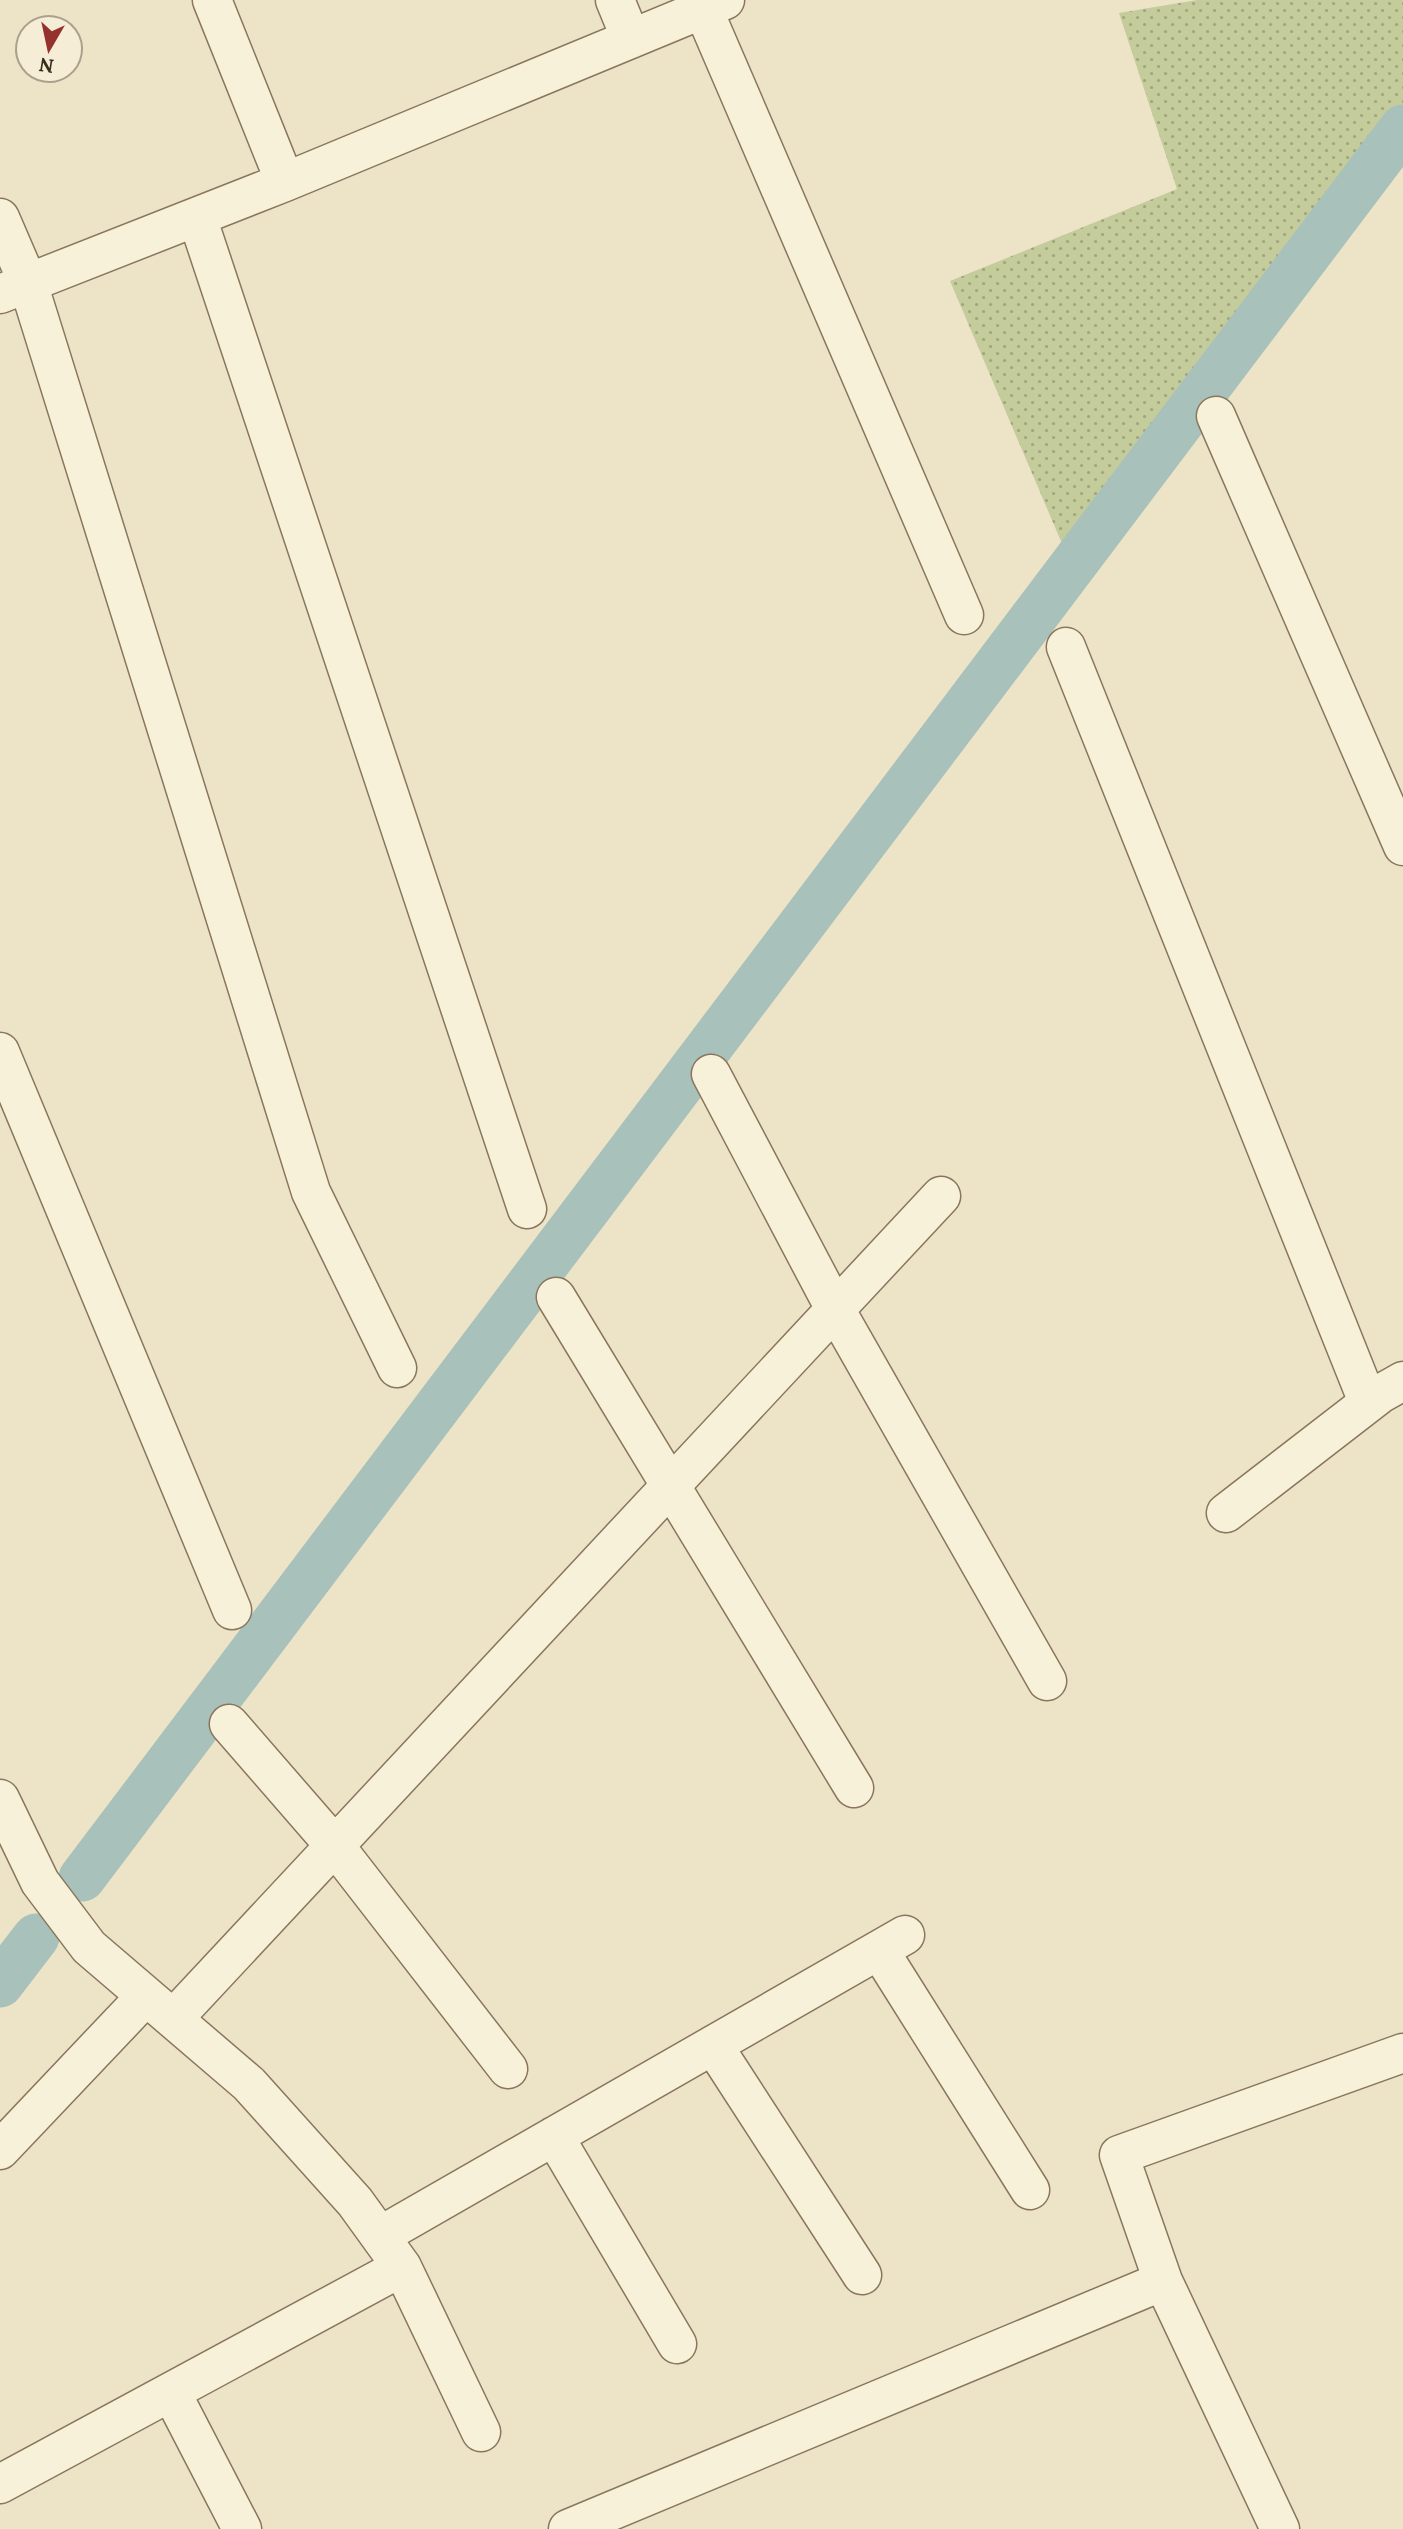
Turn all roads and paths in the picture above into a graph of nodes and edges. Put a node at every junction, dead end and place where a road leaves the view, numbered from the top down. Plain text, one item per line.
1 (212, 0) edge
2 (615, 0) edge
3 (714, 5) edge
4 (631, 38) junction
5 (285, 182) junction
6 (197, 217) junction
7 (0, 218) edge
8 (14, 289) edge
9 (1216, 416) dead end
10 (964, 615) dead end
11 (1066, 647) dead end
12 (1403, 846) edge
13 (0, 1052) edge
14 (711, 1074) dead end
15 (941, 1196) dead end
16 (527, 1209) dead end
17 (556, 1297) dead end
18 (835, 1309) junction
19 (397, 1368) dead end
20 (1403, 1381) edge
21 (1368, 1402) junction
22 (671, 1485) junction
23 (1226, 1513) dead end
24 (232, 1610) dead end
25 (1047, 1681) dead end
26 (229, 1724) dead end
27 (855, 1787) dead end
28 (0, 1799) edge
29 (335, 1846) junction
30 (160, 2008) junction
31 (713, 2045) junction
32 (1403, 2053) edge
33 (508, 2069) dead end
34 (554, 2136) junction
35 (0, 2150) edge
36 (1030, 2189) dead end
37 (380, 2236) junction
38 (402, 2267) junction
39 (862, 2275) dead end
40 (1163, 2281) junction
41 (677, 2344) dead end
42 (172, 2392) junction
43 (481, 2432) dead end
44 (0, 2484) edge
45 (243, 2529) edge
46 (568, 2529) edge
47 (1280, 2529) edge

1 - 5 street
2 - 4 street
3 - 4 street
3 - 10 street
4 - 5 street
5 - 6 street
6 - 8 street
6 - 16 street
7 - 8 street
8 - 19 street
9 - 12 street
11 - 21 street
13 - 24 street
14 - 18 street
15 - 18 street
17 - 22 street
18 - 22 street
18 - 25 street
20 - 21 street
21 - 23 street
22 - 27 street
22 - 29 street
26 - 29 street
28 - 30 street
29 - 30 street
29 - 33 street
30 - 35 street
30 - 37 street
31 - 34 street
31 - 36 street
31 - 39 street
32 - 40 street
34 - 37 street
34 - 41 street
37 - 38 street
38 - 42 street
38 - 43 street
40 - 46 street
40 - 47 street
42 - 44 street
42 - 45 street

